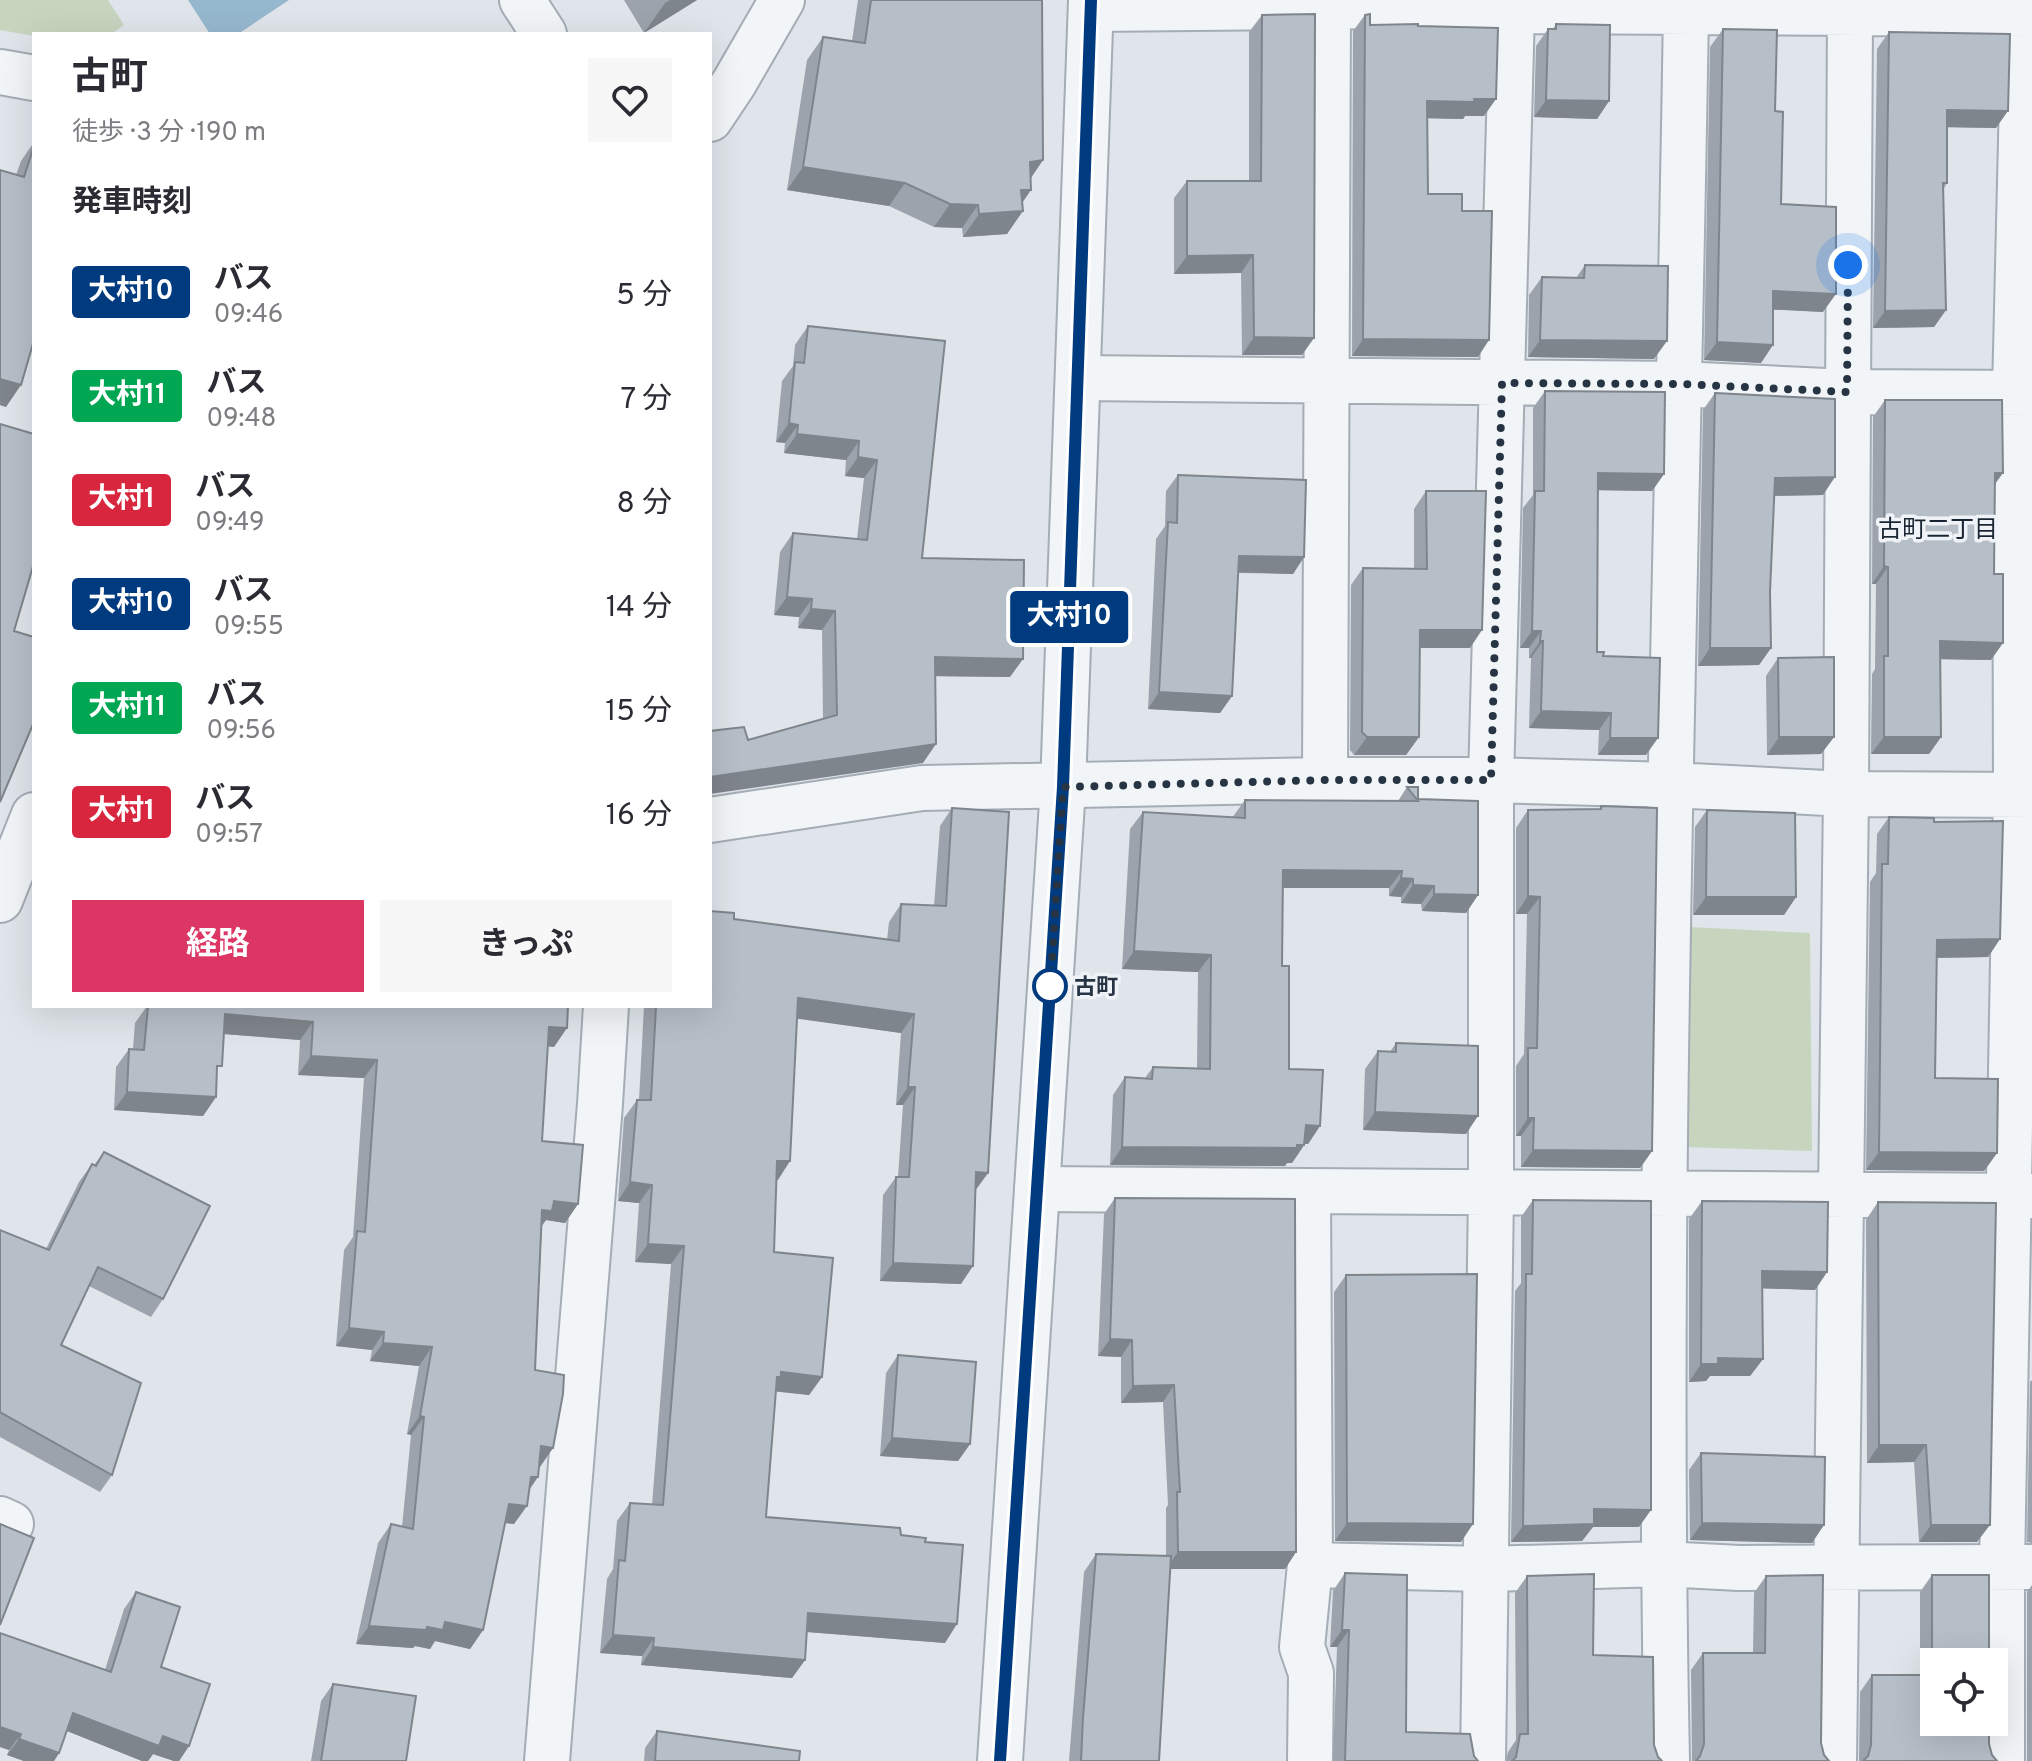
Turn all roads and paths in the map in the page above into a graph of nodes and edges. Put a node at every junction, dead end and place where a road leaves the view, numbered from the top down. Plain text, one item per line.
1 (522, 0) edge
2 (782, 0) edge
3 (1390, 3) edge
4 (1091, 4) edge
5 (1621, 5) edge
6 (1328, 7) junction
7 (1832, 8) edge
8 (1686, 10) junction
9 (1512, 11) junction
10 (2021, 11) edge
11 (543, 32) edge
12 (0, 72) edge
13 (32, 78) edge
14 (712, 116) edge
15 (1078, 378) junction
16 (1325, 382) junction
17 (1502, 383) junction
18 (1680, 384) junction
19 (1847, 392) junction
20 (2024, 393) edge
21 (1325, 780) junction
22 (1491, 780) junction
23 (1672, 785) junction
24 (1063, 787) junction
25 (1846, 794) junction
26 (2024, 795) edge
27 (32, 820) edge
28 (712, 820) edge
29 (0, 900) edge
30 (606, 1008) edge
31 (1037, 1189) junction
32 (1308, 1192) junction
33 (1491, 1192) junction
34 (1665, 1194) junction
35 (1840, 1194) junction
36 (2021, 1196) edge
37 (1663, 1564) junction
38 (1310, 1565) junction
39 (2017, 1567) edge
40 (1836, 1568) junction
41 (1486, 1569) junction
42 (547, 1761) edge
43 (1000, 1761) edge
44 (1310, 1761) edge
45 (1483, 1761) edge
46 (1667, 1761) edge
47 (1834, 1761) edge
48 (2002, 1761) edge

1 - 11 street
2 - 14 street
3 - 6 street
3 - 9 street
4 - 6 street
4 - 15 street
5 - 8 street
5 - 9 street
6 - 16 street
7 - 8 street
7 - 10 street
7 - 19 street
8 - 18 street
9 - 17 street
10 - 20 street
12 - 13 street
15 - 16 street
15 - 24 street
16 - 17 street
16 - 21 street
17 - 18 street
17 - 22 street
18 - 19 street
18 - 23 street
19 - 20 street
19 - 25 street
20 - 26 street
21 - 22 street
21 - 24 street
22 - 23 street
22 - 33 street
23 - 25 street
23 - 34 street
24 - 28 street
24 - 31 street
25 - 26 street
25 - 35 street
26 - 36 street
27 - 29 street
30 - 42 street
31 - 32 street
31 - 43 street
32 - 33 street
32 - 38 street
33 - 34 street
33 - 41 street
34 - 35 street
34 - 37 street
35 - 36 street
35 - 40 street
36 - 39 street
37 - 40 street
37 - 41 street
37 - 46 street
38 - 41 street
38 - 44 street
39 - 40 street
39 - 48 street
40 - 47 street
41 - 45 street

